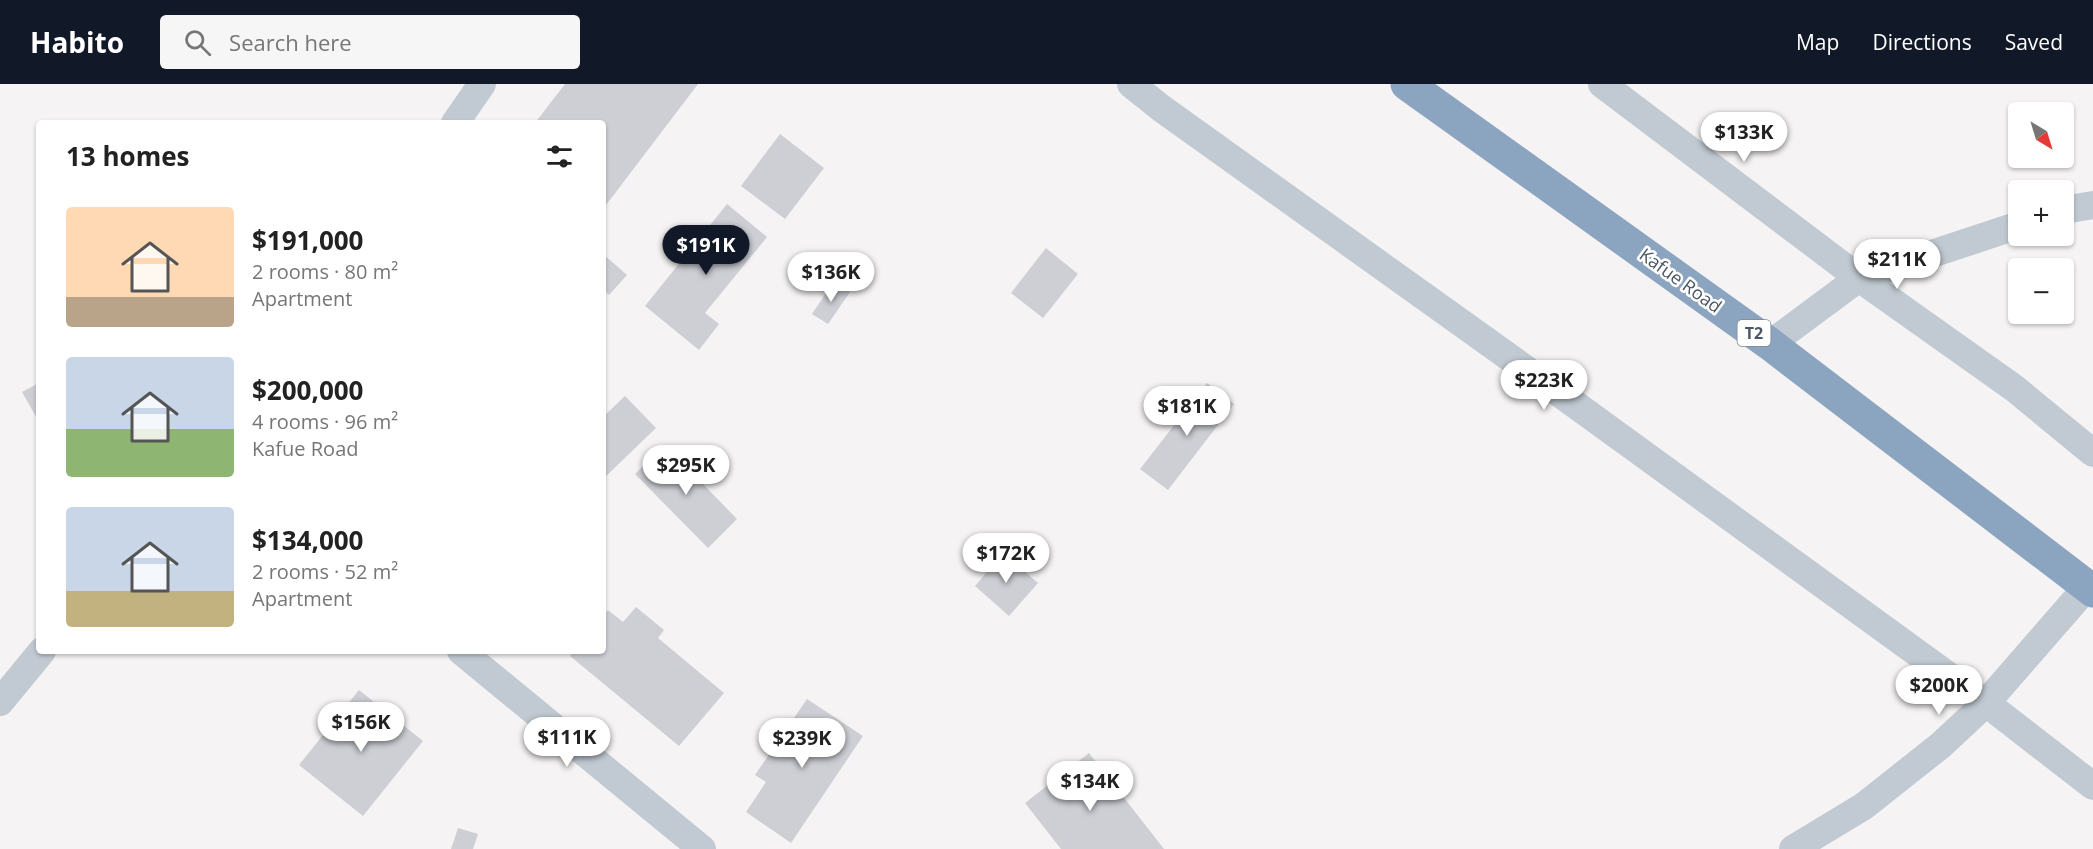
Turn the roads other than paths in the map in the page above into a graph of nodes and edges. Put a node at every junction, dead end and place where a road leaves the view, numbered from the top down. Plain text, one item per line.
1 (482, 84) edge
2 (1131, 84) edge
3 (1407, 84) edge
4 (1602, 84) edge
5 (457, 120) edge
6 (2093, 205) edge
7 (2074, 208) edge
8 (2008, 229) edge
9 (1859, 278) junction
10 (1770, 344) junction
11 (2093, 453) edge
12 (2090, 589) edge
13 (40, 654) edge
14 (465, 654) edge
15 (0, 702) edge
16 (1986, 703) junction
17 (2093, 786) edge
18 (702, 849) edge
19 (1793, 849) edge

1 - 5 street
2 - 16 street
3 - 10 highway, Kafue Road / T2
4 - 9 street
6 - 7 street
8 - 9 street
9 - 10 street
9 - 11 street
10 - 12 highway, Kafue Road / T2
12 - 16 street
13 - 15 street
14 - 18 street
16 - 17 street
16 - 19 street

